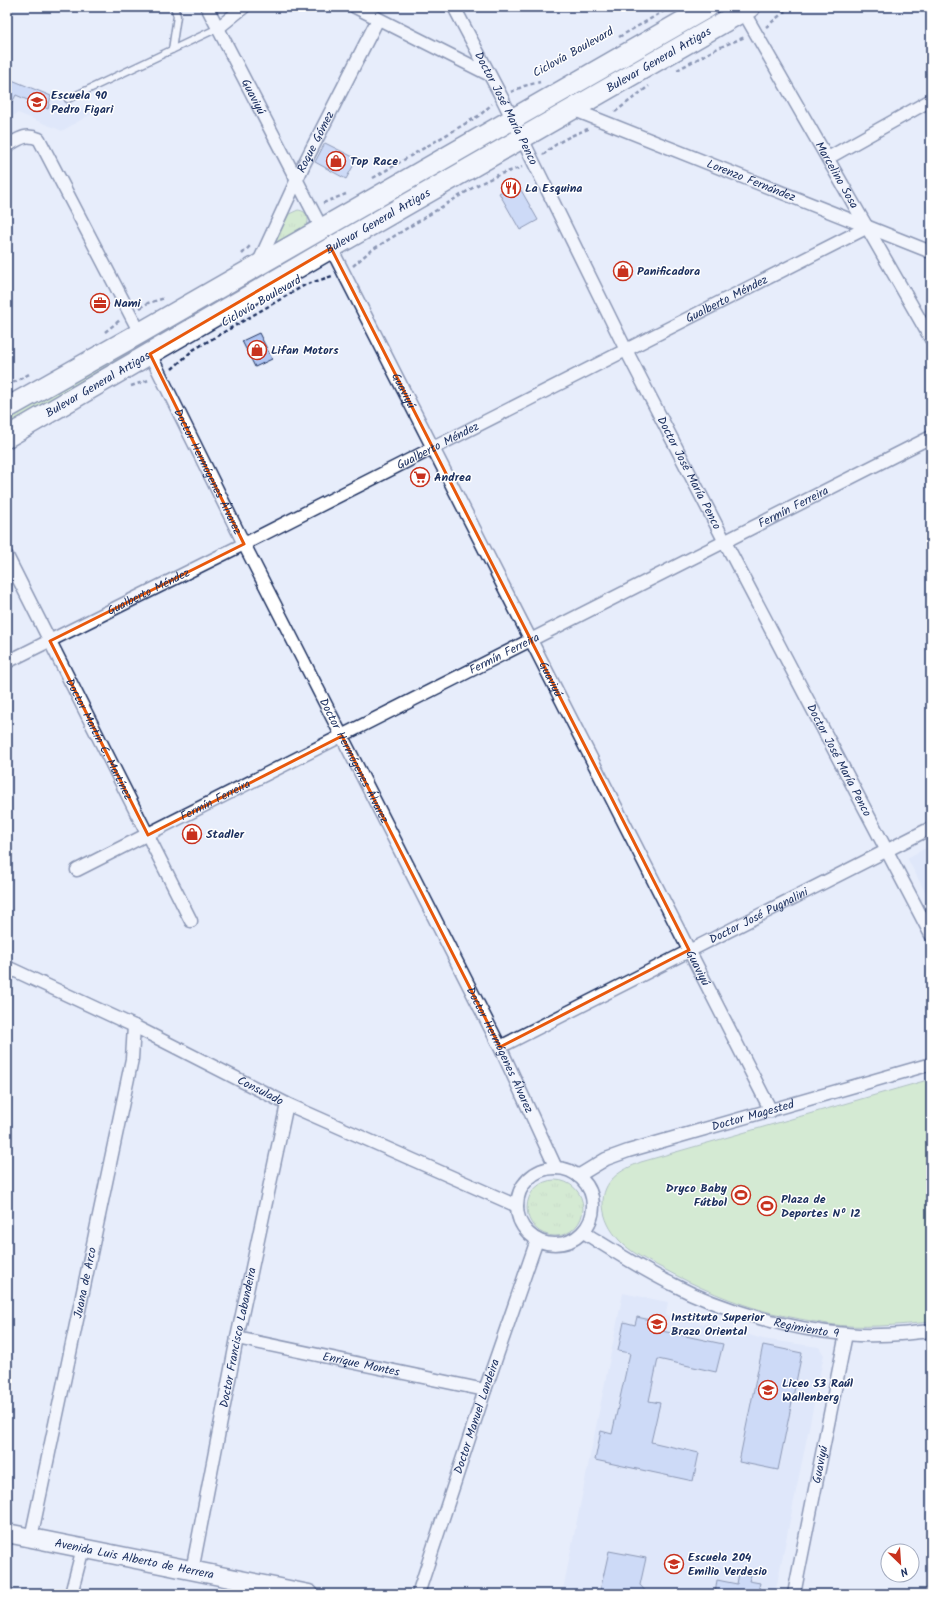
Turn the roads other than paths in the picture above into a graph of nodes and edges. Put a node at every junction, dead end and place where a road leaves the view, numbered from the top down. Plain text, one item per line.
1 (174, 7) edge
2 (207, 7) edge
3 (244, 7) edge
4 (355, 7) edge
5 (454, 7) edge
6 (708, 7) edge
7 (747, 9) edge
8 (378, 19) junction
9 (218, 28) junction
10 (172, 50) junction
11 (488, 74) junction
12 (68, 99) dead end
13 (931, 100) edge
14 (572, 109) junction
15 (512, 119) junction
16 (521, 138) junction
17 (7, 146) edge
18 (828, 158) junction
19 (296, 180) junction
20 (868, 227) junction
21 (322, 229) junction
22 (331, 248) junction
23 (931, 252) edge
24 (257, 266) junction
25 (140, 334) junction
26 (931, 339) edge
27 (626, 350) junction
28 (150, 354) junction
29 (7, 408) edge
30 (7, 437) edge
31 (931, 437) edge
32 (433, 448) junction
33 (724, 542) junction
34 (244, 544) junction
35 (7, 556) edge
36 (50, 640) junction
37 (530, 640) junction
38 (7, 662) edge
39 (342, 736) junction
40 (931, 828) edge
41 (148, 835) junction
42 (886, 850) junction
43 (77, 870) dead end
44 (191, 921) dead end
45 (931, 935) edge
46 (689, 950) junction
47 (7, 967) edge
48 (134, 1026) junction
49 (500, 1047) junction
50 (931, 1064) edge
51 (287, 1104) junction
52 (771, 1111) junction
53 (556, 1168) junction
54 (578, 1176) junction
55 (517, 1206) junction
56 (583, 1232) junction
57 (537, 1240) junction
58 (931, 1331) edge
59 (846, 1334) junction
60 (237, 1338) junction
61 (485, 1390) junction
62 (7, 1533) edge
63 (31, 1538) junction
64 (83, 1548) junction
65 (192, 1571) junction
66 (71, 1594) edge
67 (309, 1594) edge
68 (418, 1594) edge
69 (794, 1594) edge

1 - 10 lane
2 - 9 street, Guaviyú
3 - 9 street
4 - 8 street
5 - 11 street, Doctor José María Penco
6 - 15 main road, Bulevar General Artigas
7 - 14 main road, Bulevar General Artigas
7 - 18 street, Marcelino Sosa
8 - 11 street
8 - 19 street, Roque Gómez
9 - 10 lane
9 - 19 street, Guaviyú
10 - 12 lane
11 - 15 street, Doctor José María Penco
13 - 18 street
14 - 16 main road, Bulevar General Artigas
14 - 20 street, Lorenzo Fernández
15 - 16 street, Doctor José María Penco
15 - 21 main road, Bulevar General Artigas
16 - 22 main road, Bulevar General Artigas
16 - 27 street, Doctor José María Penco
17 - 25 street
18 - 20 street, Marcelino Sosa
19 - 21 street, Guaviyú
19 - 24 street, Roque Gómez
20 - 23 street, Lorenzo Fernández
20 - 26 street, Marcelino Sosa
20 - 27 street, Gualberto Méndez
21 - 24 main road, Bulevar General Artigas
22 - 28 main road, Bulevar General Artigas
22 - 32 street, Guaviyú
24 - 25 main road, Bulevar General Artigas
25 - 29 main road, Bulevar General Artigas
27 - 32 street, Gualberto Méndez
27 - 33 street, Doctor José María Penco
28 - 30 main road, Bulevar General Artigas
28 - 34 street, Doctor Hermógenes Álvarez
31 - 33 street, Fermín Ferreira
32 - 34 street, Gualberto Méndez
32 - 37 street, Guaviyú
33 - 37 street, Fermín Ferreira
33 - 42 street, Doctor José María Penco
34 - 36 street, Gualberto Méndez
34 - 39 street, Doctor Hermógenes Álvarez
35 - 36 street, Doctor Martín C. Martínez
36 - 38 street, Gualberto Méndez
36 - 41 street, Doctor Martín C. Martínez
37 - 39 street, Fermín Ferreira
37 - 46 street, Guaviyú
39 - 41 street, Fermín Ferreira
39 - 49 street, Doctor Hermógenes Álvarez
40 - 42 street, Doctor José Pugnalini
41 - 43 street, Fermín Ferreira
41 - 44 street, Doctor Martín C. Martínez
42 - 45 street, Doctor José María Penco
42 - 46 street, Doctor José Pugnalini
46 - 49 street, Doctor José Pugnalini
46 - 52 street, Guaviyú
47 - 48 street, Consulado
48 - 51 street, Consulado
48 - 63 street, Juana de Arco
49 - 53 street, Doctor Hermógenes Álvarez
50 - 52 street, Doctor Magested
51 - 55 street, Consulado
51 - 60 street, Doctor Francisco Labandeira
52 - 54 street, Doctor Magested
53 - 54 street
53 - 55 street
54 - 56 street
55 - 57 street
56 - 57 street
56 - 59 street, Regimiento 9
57 - 61 street, Doctor Manuel Landeira
58 - 59 street, Regimiento 9
59 - 69 street, Guaviyú
60 - 61 street, Enrique Montes
60 - 65 street, Doctor Francisco Labandeira
61 - 68 street, Doctor Manuel Landeira
62 - 63 main road, Avenida Luis Alberto de Herrera
63 - 64 main road, Avenida Luis Alberto de Herrera
64 - 65 main road, Avenida Luis Alberto de Herrera
64 - 66 street
65 - 67 main road, Avenida Luis Alberto de Herrera

